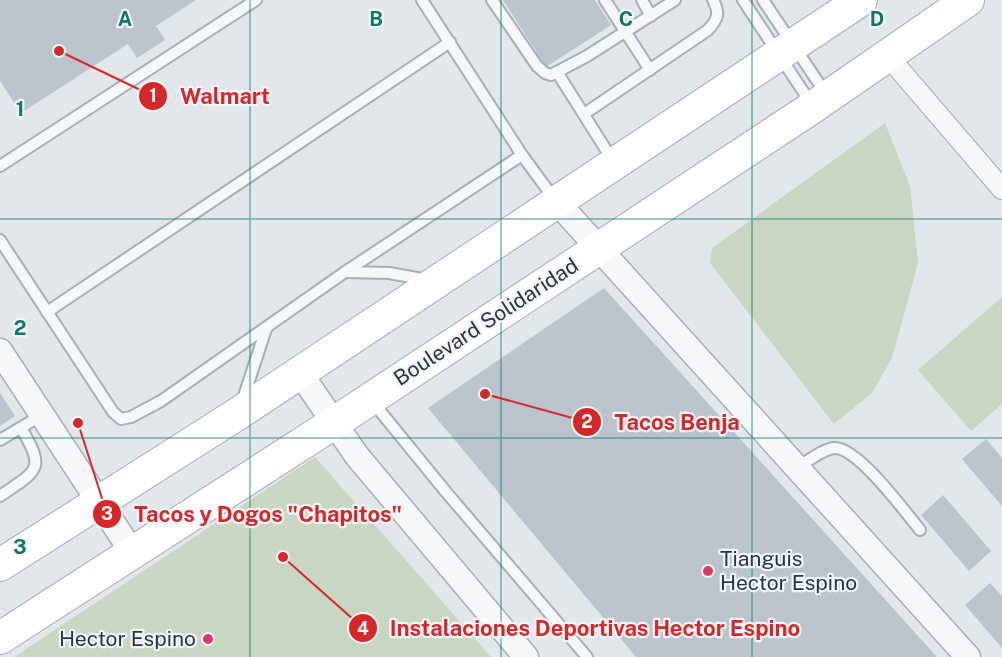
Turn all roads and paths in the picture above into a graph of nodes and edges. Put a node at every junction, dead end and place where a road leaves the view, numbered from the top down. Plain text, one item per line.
1 (256, 0) edge
2 (422, 0) edge
3 (492, 0) edge
4 (605, 0) edge
5 (642, 0) edge
6 (675, 0) edge
7 (713, 0) edge
8 (743, 0) edge
9 (763, 0) edge
10 (861, 0) edge
11 (968, 0) edge
12 (651, 16) junction
13 (626, 32) junction
14 (450, 42) junction
15 (786, 50) junction
16 (887, 56) junction
17 (650, 70) junction
18 (557, 72) junction
19 (820, 102) junction
20 (584, 114) junction
21 (522, 155) junction
22 (2, 161) edge
23 (614, 163) junction
24 (1002, 189) edge
25 (556, 201) junction
26 (0, 240) edge
27 (598, 249) junction
28 (345, 272) junction
29 (437, 282) junction
30 (47, 312) junction
31 (266, 328) junction
32 (0, 351) edge
33 (300, 373) junction
34 (369, 399) junction
35 (238, 413) junction
36 (42, 415) junction
37 (334, 423) junction
38 (21, 428) junction
39 (0, 440) edge
40 (797, 468) junction
41 (0, 496) edge
42 (99, 502) junction
43 (920, 530) dead end
44 (132, 552) junction
45 (1, 568) edge
46 (0, 638) edge
47 (526, 657) edge
48 (587, 657) edge
49 (968, 657) edge

1 - 22 lane
2 - 14 lane
3 - 18 lane
4 - 13 lane
5 - 12 lane
6 - 12 lane
7 - 17 lane
8 - 15 lane
9 - 15 lane
10 - 15 main road
11 - 16 main road, Boulevard Solidaridad
12 - 13 lane
13 - 17 lane
13 - 18 lane
14 - 21 lane
14 - 30 lane
15 - 19 lane
15 - 19 lane
15 - 23 main road
16 - 19 main road, Boulevard Solidaridad
16 - 24 street
17 - 20 lane
18 - 20 lane
19 - 27 main road, Boulevard Solidaridad
20 - 23 lane
21 - 25 lane
21 - 28 lane
23 - 25 main road
25 - 27 street
25 - 29 main road
26 - 30 lane
27 - 34 main road, Boulevard Solidaridad
27 - 40 street
28 - 29 lane
28 - 31 lane
29 - 33 main road
30 - 31 lane
31 - 35 lane
32 - 36 street
33 - 35 main road
33 - 37 street
34 - 37 main road, Boulevard Solidaridad
34 - 48 lane
35 - 42 main road
36 - 38 lane
36 - 42 street
37 - 44 main road, Boulevard Solidaridad
37 - 47 street
38 - 39 lane
38 - 41 lane
40 - 43 lane
40 - 49 street
42 - 44 street
42 - 45 main road
44 - 46 main road, Boulevard Solidaridad

